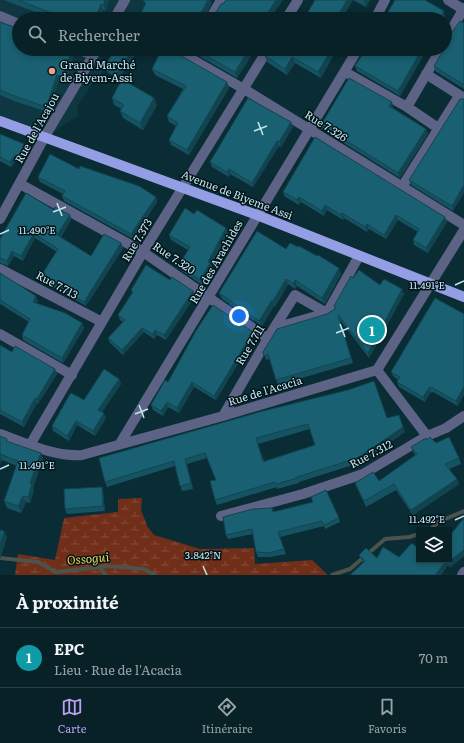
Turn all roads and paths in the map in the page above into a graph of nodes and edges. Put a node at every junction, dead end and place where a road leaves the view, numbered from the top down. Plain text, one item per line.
1 (125, 0) edge
2 (221, 0) edge
3 (298, 0) edge
4 (385, 0) edge
5 (448, 0) edge
6 (464, 9) edge
7 (120, 12) edge
8 (214, 12) edge
9 (290, 12) edge
10 (379, 12) edge
11 (0, 16) edge
12 (12, 21) edge
13 (452, 29) edge
14 (93, 56) edge
15 (194, 56) edge
16 (264, 56) edge
17 (354, 56) edge
18 (436, 56) edge
19 (345, 72) junction
20 (426, 74) junction
21 (243, 89) junction
22 (462, 97) edge
23 (407, 107) junction
24 (0, 121) edge
25 (438, 128) junction
26 (310, 130) junction
27 (44, 138) junction
28 (20, 184) junction
29 (183, 187) junction
30 (402, 188) junction
31 (257, 215) junction
32 (0, 219) edge
33 (464, 225) edge
34 (464, 230) edge
35 (143, 252) junction
36 (359, 256) junction
37 (0, 269) edge
38 (431, 284) junction
39 (464, 296) edge
40 (210, 297) junction
41 (327, 313) junction
42 (102, 322) junction
43 (274, 328) junction
44 (0, 334) edge
45 (266, 338) junction
46 (377, 370) junction
47 (72, 375) junction
48 (223, 416) junction
49 (464, 416) edge
50 (0, 434) edge
51 (427, 436) junction
52 (30, 445) junction
53 (119, 445) junction
54 (221, 516) dead end
55 (464, 572) edge
56 (462, 575) edge

1 - 7 street
2 - 8 street
3 - 9 street
4 - 10 street
5 - 6 street
6 - 13 street
11 - 12 street
14 - 27 street, Rue de l'Acajou
15 - 21 street, Rue 7.326
16 - 21 street, Rue 7.373
17 - 19 street, Rue des Arachides
18 - 20 street
19 - 23 street
19 - 26 street, Rue des Arachides
20 - 22 street
20 - 23 street
21 - 26 street, Rue 7.326
21 - 29 street, Rue 7.373
22 - 25 street
23 - 25 street
24 - 27 main road, Avenue de Biyeme Assi
25 - 30 street
26 - 30 street, Rue 7.326
26 - 31 street, Rue des Arachides
27 - 28 street, Rue de l'Acajou
27 - 29 main road, Avenue de Biyeme Assi
28 - 32 street, Rue de l'Acajou
28 - 35 street, Rue 7.320
29 - 31 main road, Avenue de Biyeme Assi
29 - 35 street, Rue 7.373
30 - 33 street, Rue 7.326
31 - 36 main road, Avenue de Biyeme Assi
31 - 40 street, Rue des Arachides
34 - 38 street
35 - 40 street, Rue 7.320
35 - 42 street, Rue 7.373
36 - 38 main road, Avenue de Biyeme Assi
36 - 41 street
37 - 42 street, Rue 7.713
38 - 39 main road, Avenue de Biyeme Assi
38 - 46 street
40 - 45 street, Rue 7.320
40 - 53 street, Rue des Arachides
41 - 43 street, Rue 7.711
41 - 43 street
42 - 47 street, Rue 7.373
43 - 45 street, Rue 7.711
44 - 47 street
45 - 48 street, Rue 7.711
46 - 48 street, Rue de l'Acacia
46 - 51 street
47 - 52 street, Rue 7.373
48 - 53 street, Rue de l'Acacia
49 - 51 street, Rue 7.312
50 - 52 street, Rue de l'Acacia
51 - 54 street, Rue 7.312
52 - 53 street, Rue de l'Acacia
55 - 56 street

